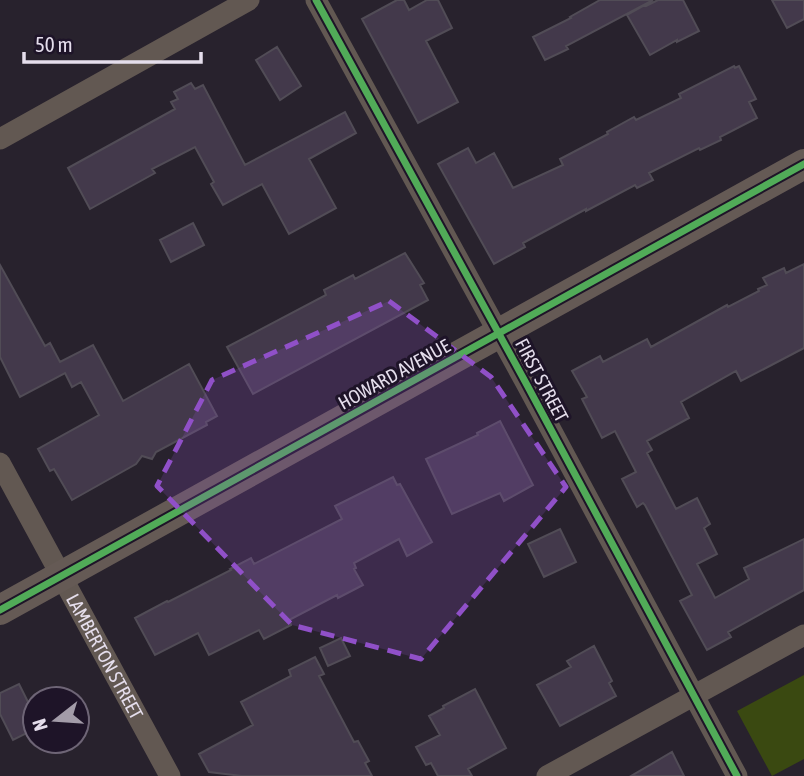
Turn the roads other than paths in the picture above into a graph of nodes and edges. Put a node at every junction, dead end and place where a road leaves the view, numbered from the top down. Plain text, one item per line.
1 (249, 0) edge
2 (316, 0) edge
3 (0, 139) edge
4 (804, 164) edge
5 (499, 334) junction
6 (0, 463) edge
7 (63, 576) junction
8 (0, 610) edge
9 (804, 635) edge
10 (693, 696) junction
11 (170, 776) edge
12 (547, 776) edge
13 (737, 776) edge

1 - 3 street
2 - 5 street, FIRST STREET
4 - 5 main road, HOWARD AVENUE
5 - 7 main road, HOWARD AVENUE
5 - 10 street, FIRST STREET
6 - 7 street, LAMBERTON STREET
7 - 8 main road, HOWARD AVENUE
7 - 11 street, LAMBERTON STREET
9 - 10 street
10 - 12 street
10 - 13 street, FIRST STREET

